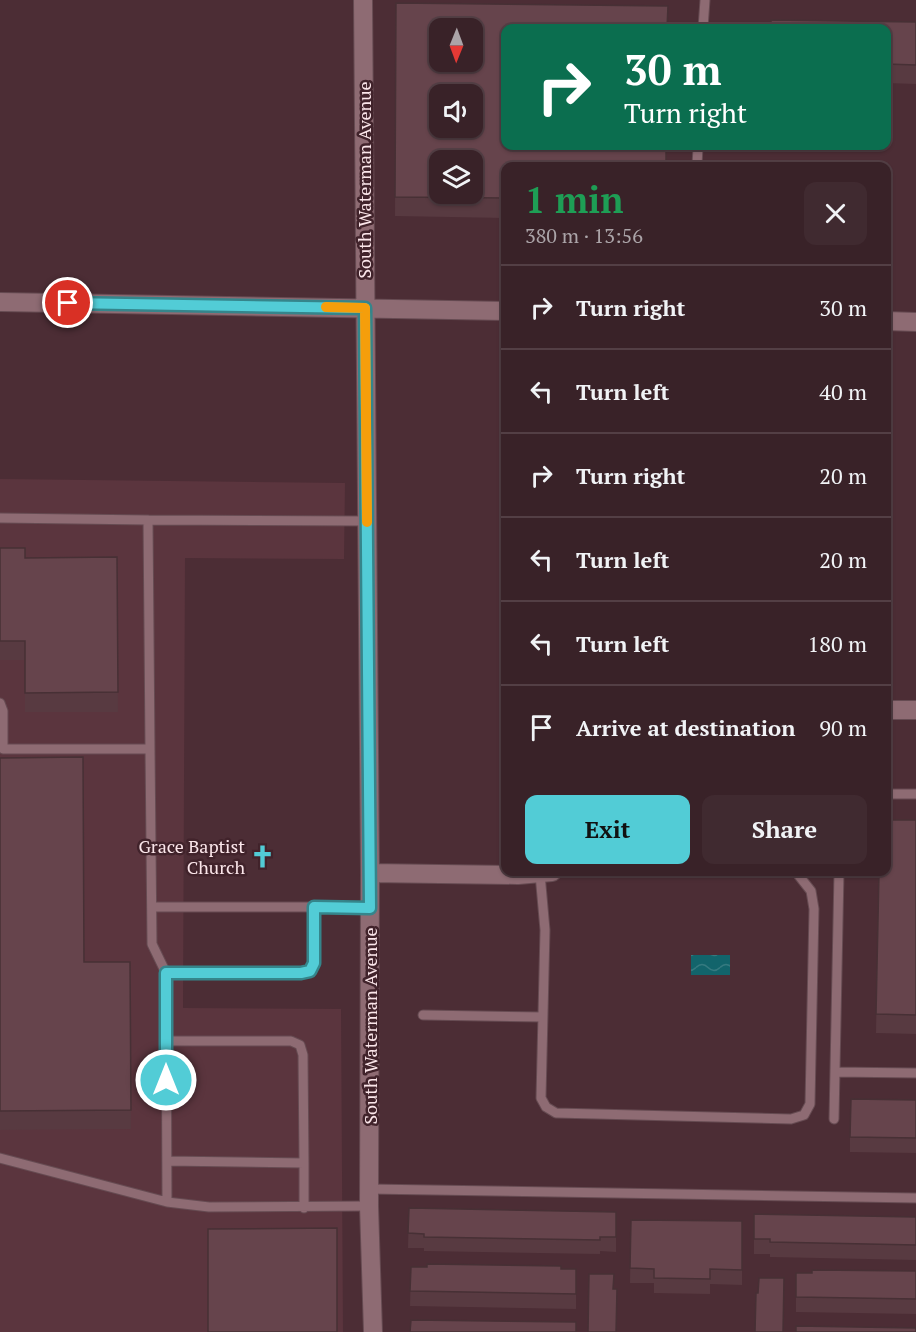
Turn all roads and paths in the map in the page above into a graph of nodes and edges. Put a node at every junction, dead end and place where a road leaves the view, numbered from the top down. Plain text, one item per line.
1 (363, 0) edge
2 (705, 0) edge
3 (704, 24) edge
4 (0, 302) edge
5 (365, 308) junction
6 (501, 312) edge
7 (891, 321) edge
8 (916, 322) edge
9 (0, 518) edge
10 (148, 520) junction
11 (367, 521) junction
12 (0, 703) edge
13 (891, 710) edge
14 (916, 710) edge
15 (2, 749) edge
16 (150, 749) junction
17 (891, 794) edge
18 (916, 794) edge
19 (370, 873) junction
20 (501, 875) edge
21 (546, 876) edge
22 (799, 876) edge
23 (839, 876) edge
24 (152, 907) junction
25 (314, 907) junction
26 (370, 908) junction
27 (166, 973) junction
28 (423, 1015) dead end
29 (543, 1017) junction
30 (166, 1041) junction
31 (835, 1072) junction
32 (916, 1073) edge
33 (834, 1119) dead end
34 (0, 1158) edge
35 (167, 1161) junction
36 (304, 1163) junction
37 (369, 1198) junction
38 (916, 1198) edge
39 (167, 1202) junction
40 (304, 1208) junction
41 (373, 1332) edge

1 - 5 street, South Waterman Avenue
2 - 3 lane
4 - 5 street
5 - 6 street
5 - 11 street, South Waterman Avenue
7 - 8 street
9 - 10 lane
10 - 11 lane
10 - 16 lane
11 - 19 street, South Waterman Avenue
12 - 15 lane
13 - 14 street
15 - 16 lane
16 - 24 lane
17 - 18 lane
19 - 20 street
19 - 26 street, South Waterman Avenue
21 - 29 lane
22 - 29 lane
23 - 31 lane
24 - 25 lane
24 - 27 lane
25 - 26 lane
25 - 27 lane
26 - 37 street, South Waterman Avenue
27 - 30 lane
28 - 29 lane
30 - 35 lane
30 - 36 lane
31 - 32 lane
31 - 33 lane
34 - 39 lane
35 - 36 lane
35 - 39 lane
36 - 40 lane
37 - 38 lane
37 - 40 lane
37 - 41 street, South Waterman Avenue
39 - 40 lane

